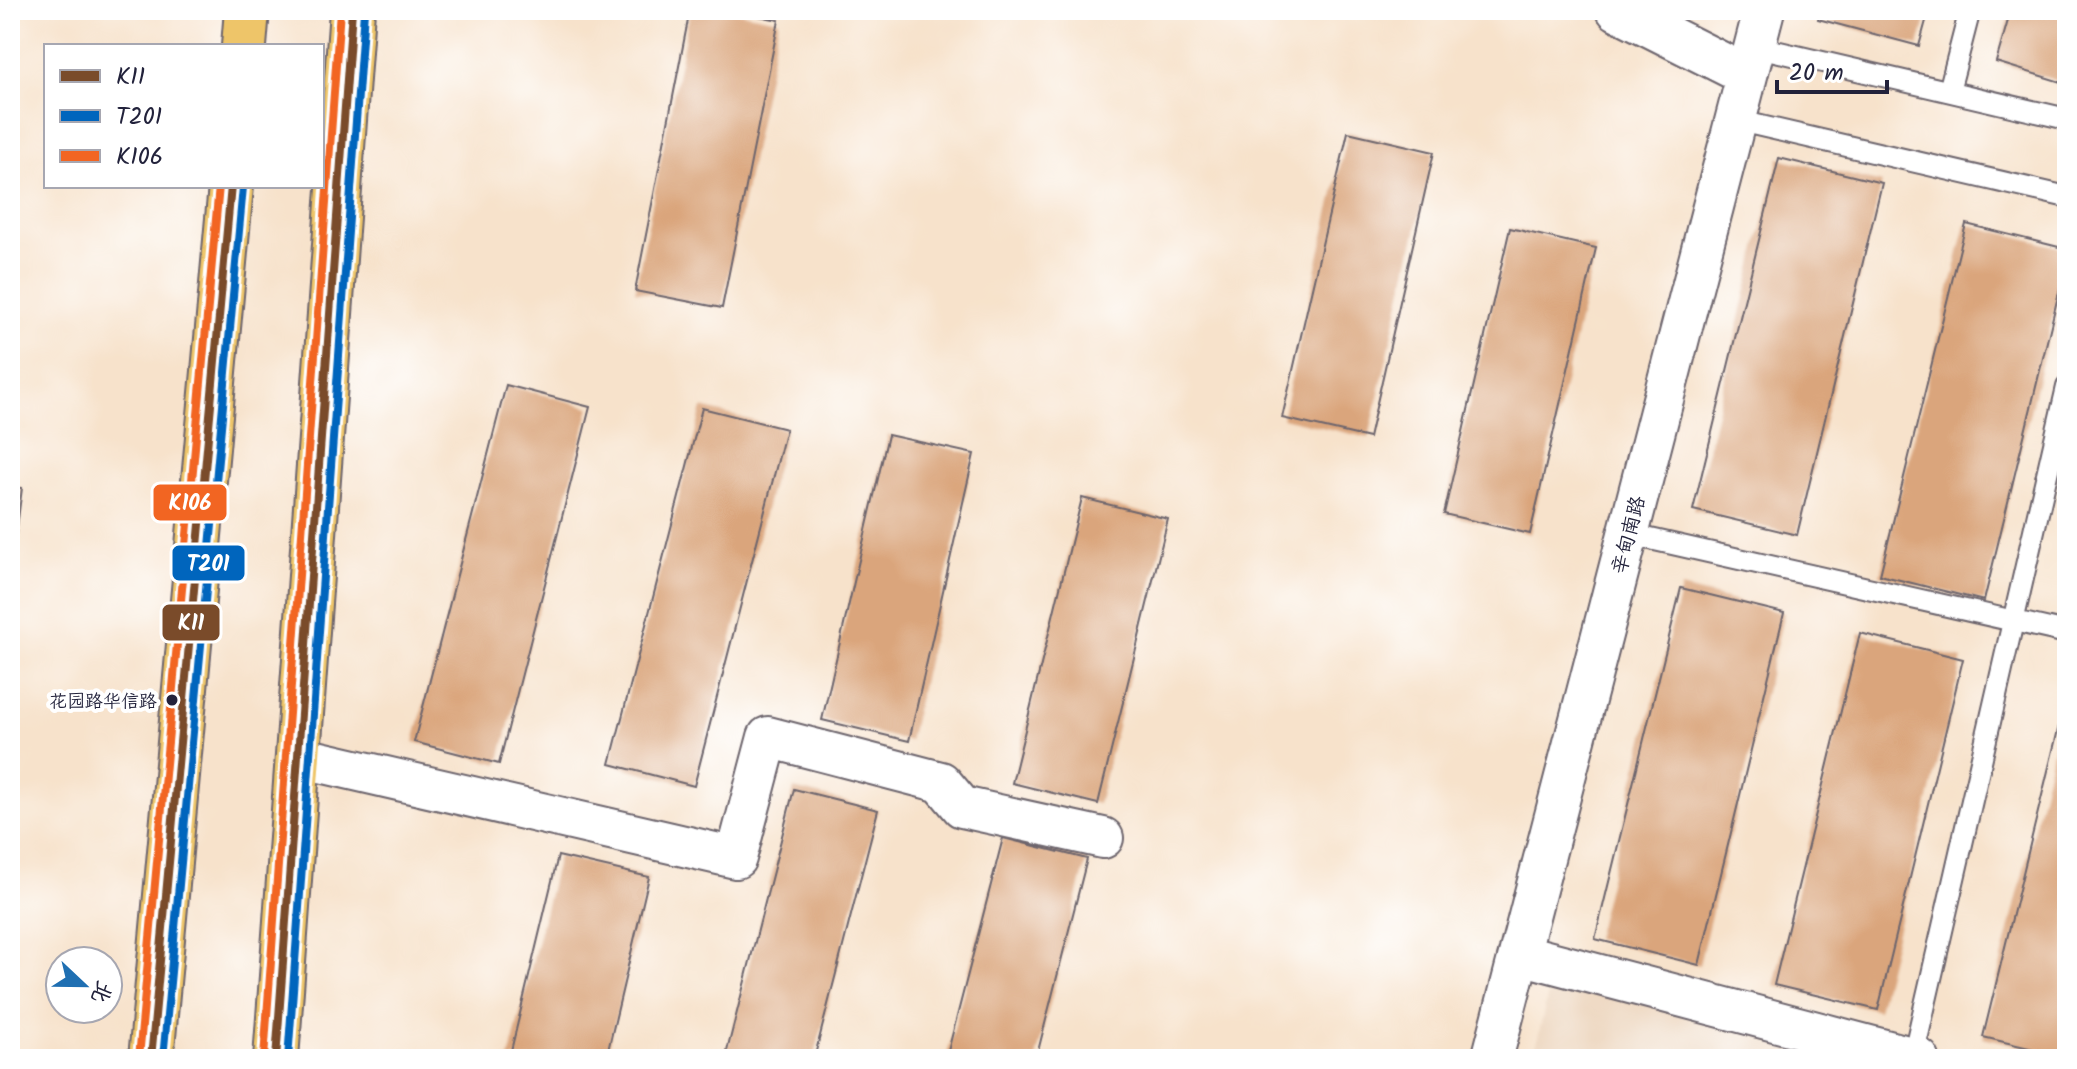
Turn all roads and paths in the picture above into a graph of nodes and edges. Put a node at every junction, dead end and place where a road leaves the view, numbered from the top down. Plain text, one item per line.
1 (247, 10) edge
2 (352, 10) edge
3 (1617, 10) edge
4 (1970, 10) edge
5 (244, 44) edge
6 (1755, 44) edge
7 (1949, 91) junction
8 (2067, 119) edge
9 (1735, 120) junction
10 (231, 188) edge
11 (2067, 197) edge
12 (2067, 387) edge
13 (1628, 534) junction
14 (2013, 621) junction
15 (2067, 633) edge
16 (299, 757) junction
17 (1103, 838) dead end
18 (1520, 954) junction
19 (1916, 1058) edge
20 (151, 1059) edge
21 (276, 1059) edge
22 (1492, 1059) edge

1 - 5 main road
2 - 16 main road
3 - 6 street
4 - 7 lane
6 - 7 lane
6 - 9 street, 辛甸南路
7 - 8 lane
9 - 11 lane
9 - 13 street, 辛甸南路
10 - 20 main road
12 - 14 lane
13 - 14 lane
13 - 18 street, 辛甸南路
14 - 15 lane
14 - 19 lane
16 - 17 street
16 - 21 main road
18 - 19 street
18 - 22 street, 辛甸南路

